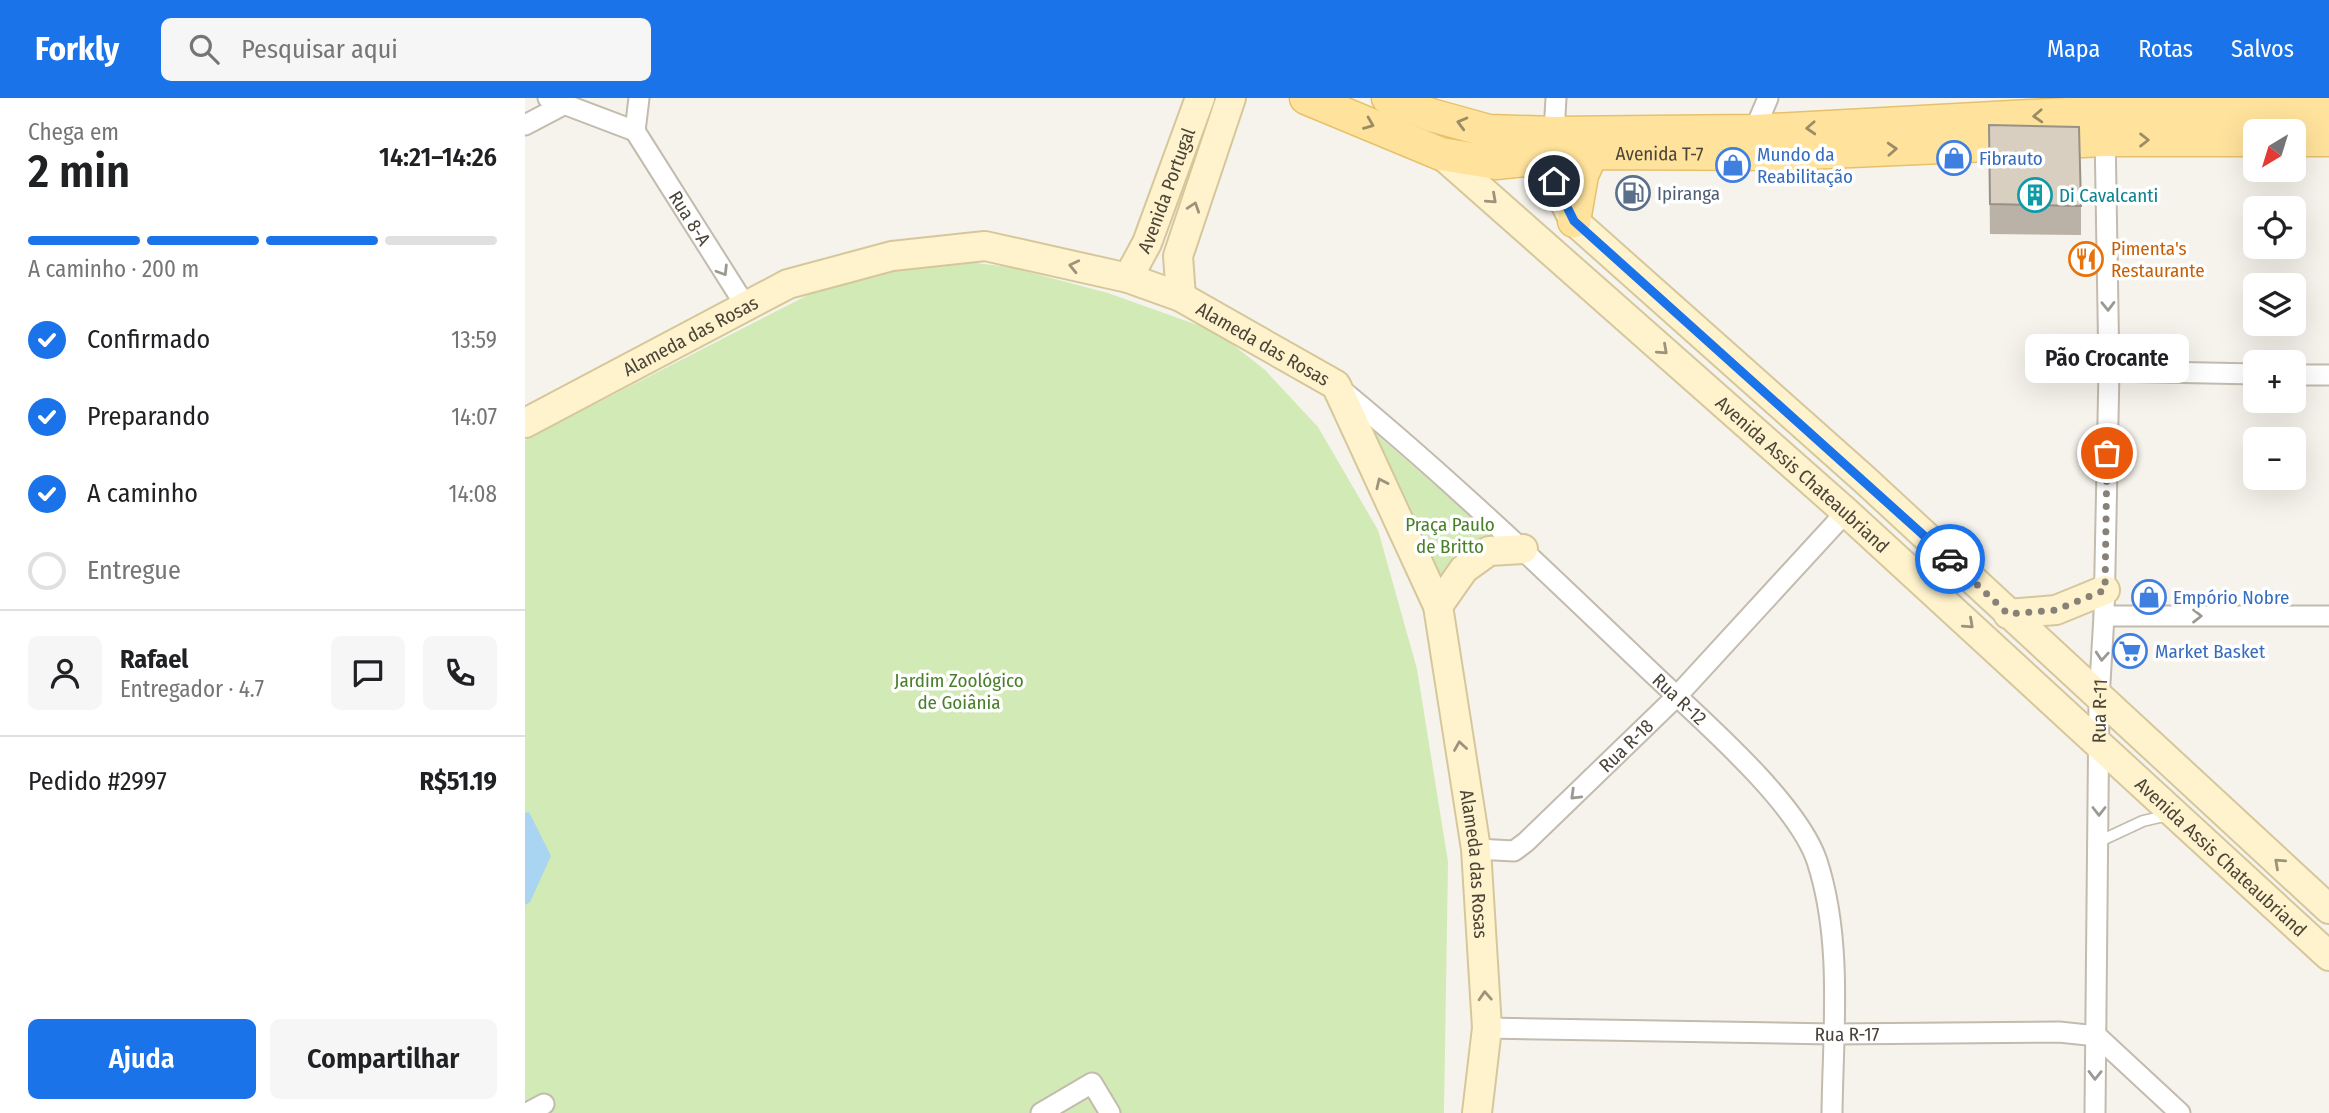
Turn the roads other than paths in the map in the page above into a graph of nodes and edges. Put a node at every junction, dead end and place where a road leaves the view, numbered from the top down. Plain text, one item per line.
1 (639, 98) edge
2 (1200, 98) edge
3 (1231, 98) edge
4 (1305, 98) edge
5 (1388, 98) edge
6 (1556, 98) edge
7 (1768, 98) edge
8 (555, 102) edge
9 (2329, 114) edge
10 (2106, 117) edge
11 (525, 125) edge
12 (635, 131) junction
13 (1754, 131) junction
14 (2243, 138) edge
15 (2307, 140) edge
16 (2329, 140) edge
17 (1554, 145) junction
18 (1592, 153) junction
19 (1441, 154) junction
20 (1574, 221) junction
21 (1147, 243) junction
22 (1178, 256) junction
23 (1128, 278) junction
24 (1181, 297) junction
25 (745, 305) junction
26 (2109, 371) junction
27 (2243, 374) edge
28 (2306, 375) edge
29 (2329, 375) edge
30 (1336, 385) junction
31 (525, 423) edge
32 (1846, 512) junction
33 (1523, 549) junction
34 (2104, 603) junction
35 (1437, 606) junction
36 (2008, 614) junction
37 (2329, 616) edge
38 (1677, 696) junction
39 (2099, 699) junction
40 (2099, 743) junction
41 (2175, 814) junction
42 (2098, 842) junction
43 (1476, 849) junction
44 (2329, 909) edge
45 (2329, 956) edge
46 (1487, 1028) junction
47 (1833, 1034) junction
48 (2097, 1036) junction
49 (1041, 1113) edge
50 (1110, 1113) edge
51 (1477, 1113) edge
52 (1832, 1113) edge
53 (2095, 1113) edge
54 (2180, 1113) edge

1 - 12 street
2 - 21 main road, Avenida Portugal
22 -> 3 main road, Avenida Portugal
4 -> 19 main road, Avenida Assis Chateaubriand
17 -> 5 main road
6 - 17 street
7 - 13 street
8 - 11 street
8 - 12 street
9 - 10 main road, Avenida T-7
10 -> 13 main road, Avenida T-7
10 -> 14 main road, Avenida T-7
18 -> 10 main road, Avenida T-7
10 -> 26 street, Rua R-11
12 -> 25 street, Rua 8-A
13 - 17 main road, Avenida T-7
15 - 16 main road
17 - 18 main road, Avenida T-7
17 - 19 main road, Avenida T-7
17 - 20 main road, Avenida Assis Chateaubriand
18 - 20 main road
19 -> 32 main road, Avenida Assis Chateaubriand
20 - 36 main road, Avenida Assis Chateaubriand
21 - 22 main road
21 - 23 main road, Avenida Portugal
22 - 24 main road, Avenida Portugal
23 - 24 main road, Alameda das Rosas
23 -> 25 main road, Alameda das Rosas
24 - 30 main road, Alameda das Rosas
25 - 31 main road, Alameda das Rosas
26 - 27 street
26 - 34 street, Rua R-11
28 - 29 street
30 - 33 street, Rua R-12
35 -> 30 main road, Alameda das Rosas
32 - 38 street, Rua R-18
32 -> 40 main road, Avenida Assis Chateaubriand
33 - 35 main road
33 - 38 street, Rua R-12
34 - 36 main road
34 -> 37 street
34 -> 39 street, Rua R-11
43 -> 35 main road, Alameda das Rosas
36 - 39 main road, Avenida Assis Chateaubriand
38 -> 43 street, Rua R-18
38 - 47 street, Rua R-12
39 - 40 street, Rua R-11
44 -> 39 main road, Avenida Assis Chateaubriand
40 - 41 main road, Avenida Assis Chateaubriand
40 -> 42 street, Rua R-11
41 - 42 lane
41 - 45 main road, Avenida Assis Chateaubriand
42 - 48 street, Rua R-11
46 -> 43 main road, Alameda das Rosas
46 - 47 street, Rua R-17
46 - 51 main road, Alameda das Rosas
47 - 48 street, Rua R-17
47 - 52 street, Rua R-12
48 -> 53 street, Rua R-11
48 - 54 street
49 - 50 street

